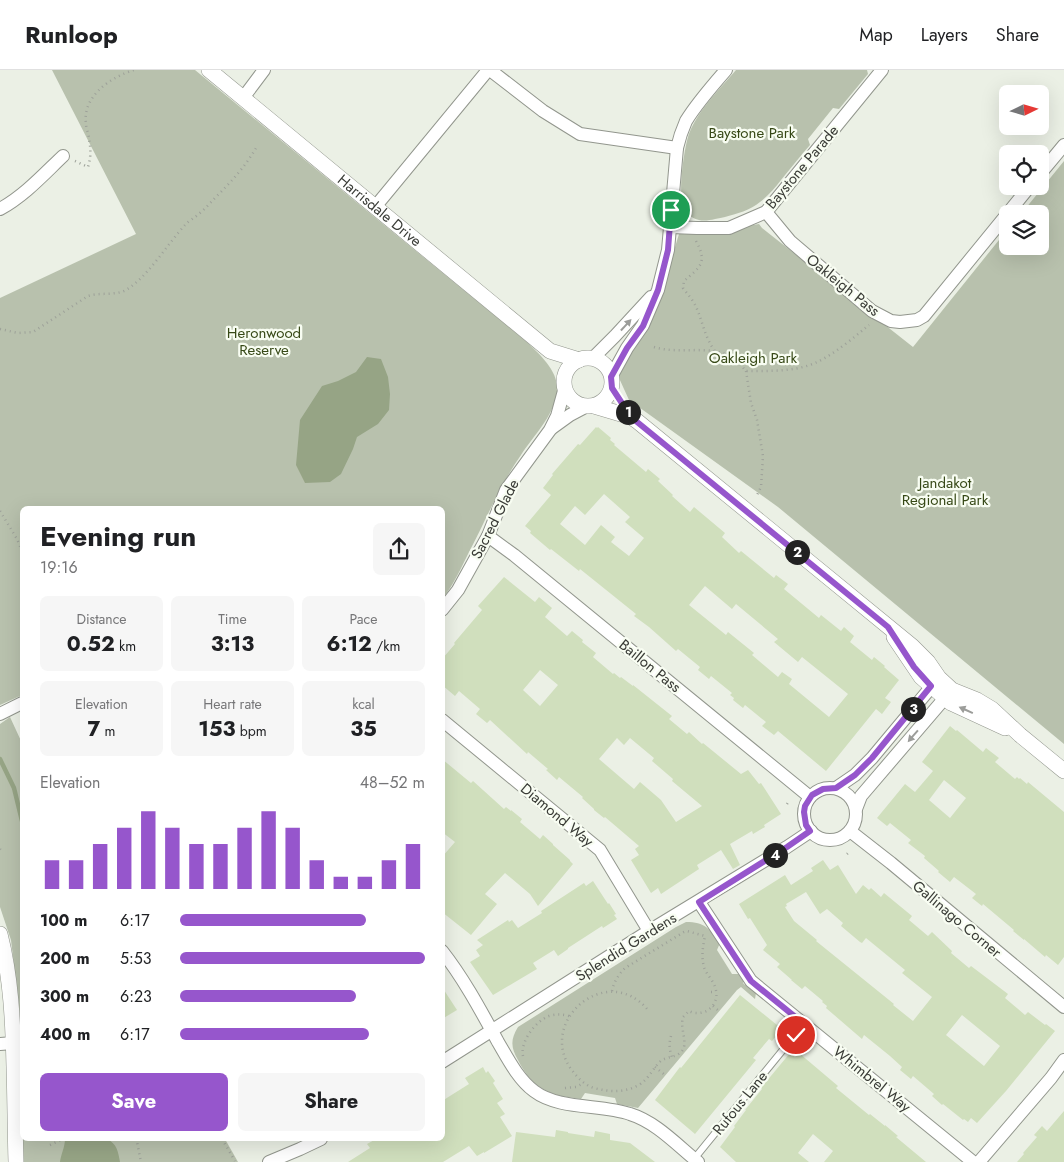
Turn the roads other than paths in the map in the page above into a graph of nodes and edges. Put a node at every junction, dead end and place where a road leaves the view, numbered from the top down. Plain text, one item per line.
1 (209, 70) edge
2 (264, 70) edge
3 (489, 70) edge
4 (726, 70) edge
5 (882, 70) edge
6 (243, 98) junction
7 (1064, 145) edge
8 (677, 148) junction
9 (63, 156) road end
10 (1049, 163) edge
11 (1023, 195) edge
12 (375, 207) junction
13 (0, 209) edge
14 (766, 212) junction
15 (671, 226) junction
16 (658, 290) junction
17 (550, 350) junction
18 (585, 360) junction
19 (565, 382) junction
20 (611, 382) junction
21 (590, 406) junction
22 (631, 417) junction
23 (550, 430) junction
24 (488, 536) junction
25 (445, 606) edge
26 (935, 682) junction
27 (948, 694) junction
28 (20, 704) edge
29 (0, 714) edge
30 (445, 722) edge
31 (1064, 771) edge
32 (836, 788) junction
33 (810, 797) junction
34 (856, 809) junction
35 (810, 831) junction
36 (850, 832) junction
37 (699, 902) junction
38 (649, 931) junction
39 (0, 934) edge
40 (445, 956) edge
41 (1064, 1008) edge
42 (804, 1024) junction
43 (492, 1032) junction
44 (7, 1043) edge
45 (445, 1060) edge
46 (1064, 1060) edge
47 (316, 1141) edge
48 (696, 1160) edge
49 (16, 1162) edge
50 (269, 1162) edge
51 (973, 1162) edge
52 (979, 1162) edge

1 - 6 street, Harrisdale Drive
2 - 6 street
3 - 8 street
3 - 12 street
4 - 8 street
5 - 14 street, Baystone Parade
6 - 12 street, Harrisdale Drive
7 - 10 street
8 - 15 street
9 - 13 street
11 - 14 street, Oakleigh Pass
12 - 17 street, Harrisdale Drive
14 - 15 street, Baystone Parade
15 - 16 street
18 -> 16 street
16 - 20 street
17 - 18 street, Harrisdale Drive
17 - 19 street, Harrisdale Drive
18 - 19 street
18 - 20 street
19 - 21 street
19 - 23 street, Sacred Glade
20 - 21 street
20 - 22 street
21 - 22 street
21 - 23 street, Sacred Glade
22 - 26 street
23 - 24 street, Sacred Glade
24 - 25 street, Sacred Glade
24 - 33 street, Baillon Pass
26 - 27 street
26 - 32 street
27 - 31 street
27 -> 34 street
28 - 29 street
30 - 38 street, Diamond Way
32 - 33 street
32 - 34 street
33 - 35 street
34 - 36 street
35 - 36 street
35 - 37 street, Splendid Gardens
36 - 41 street, Gallinago Corner
37 - 38 street, Splendid Gardens
37 - 42 street, Whimbrel Way
38 - 43 street, Splendid Gardens
39 - 44 street
40 - 43 street
42 - 48 lane, Rufous Lane
42 - 51 street, Whimbrel Way
43 - 45 street, Splendid Gardens
43 - 48 street
44 - 49 street
46 - 52 street
47 - 50 street

